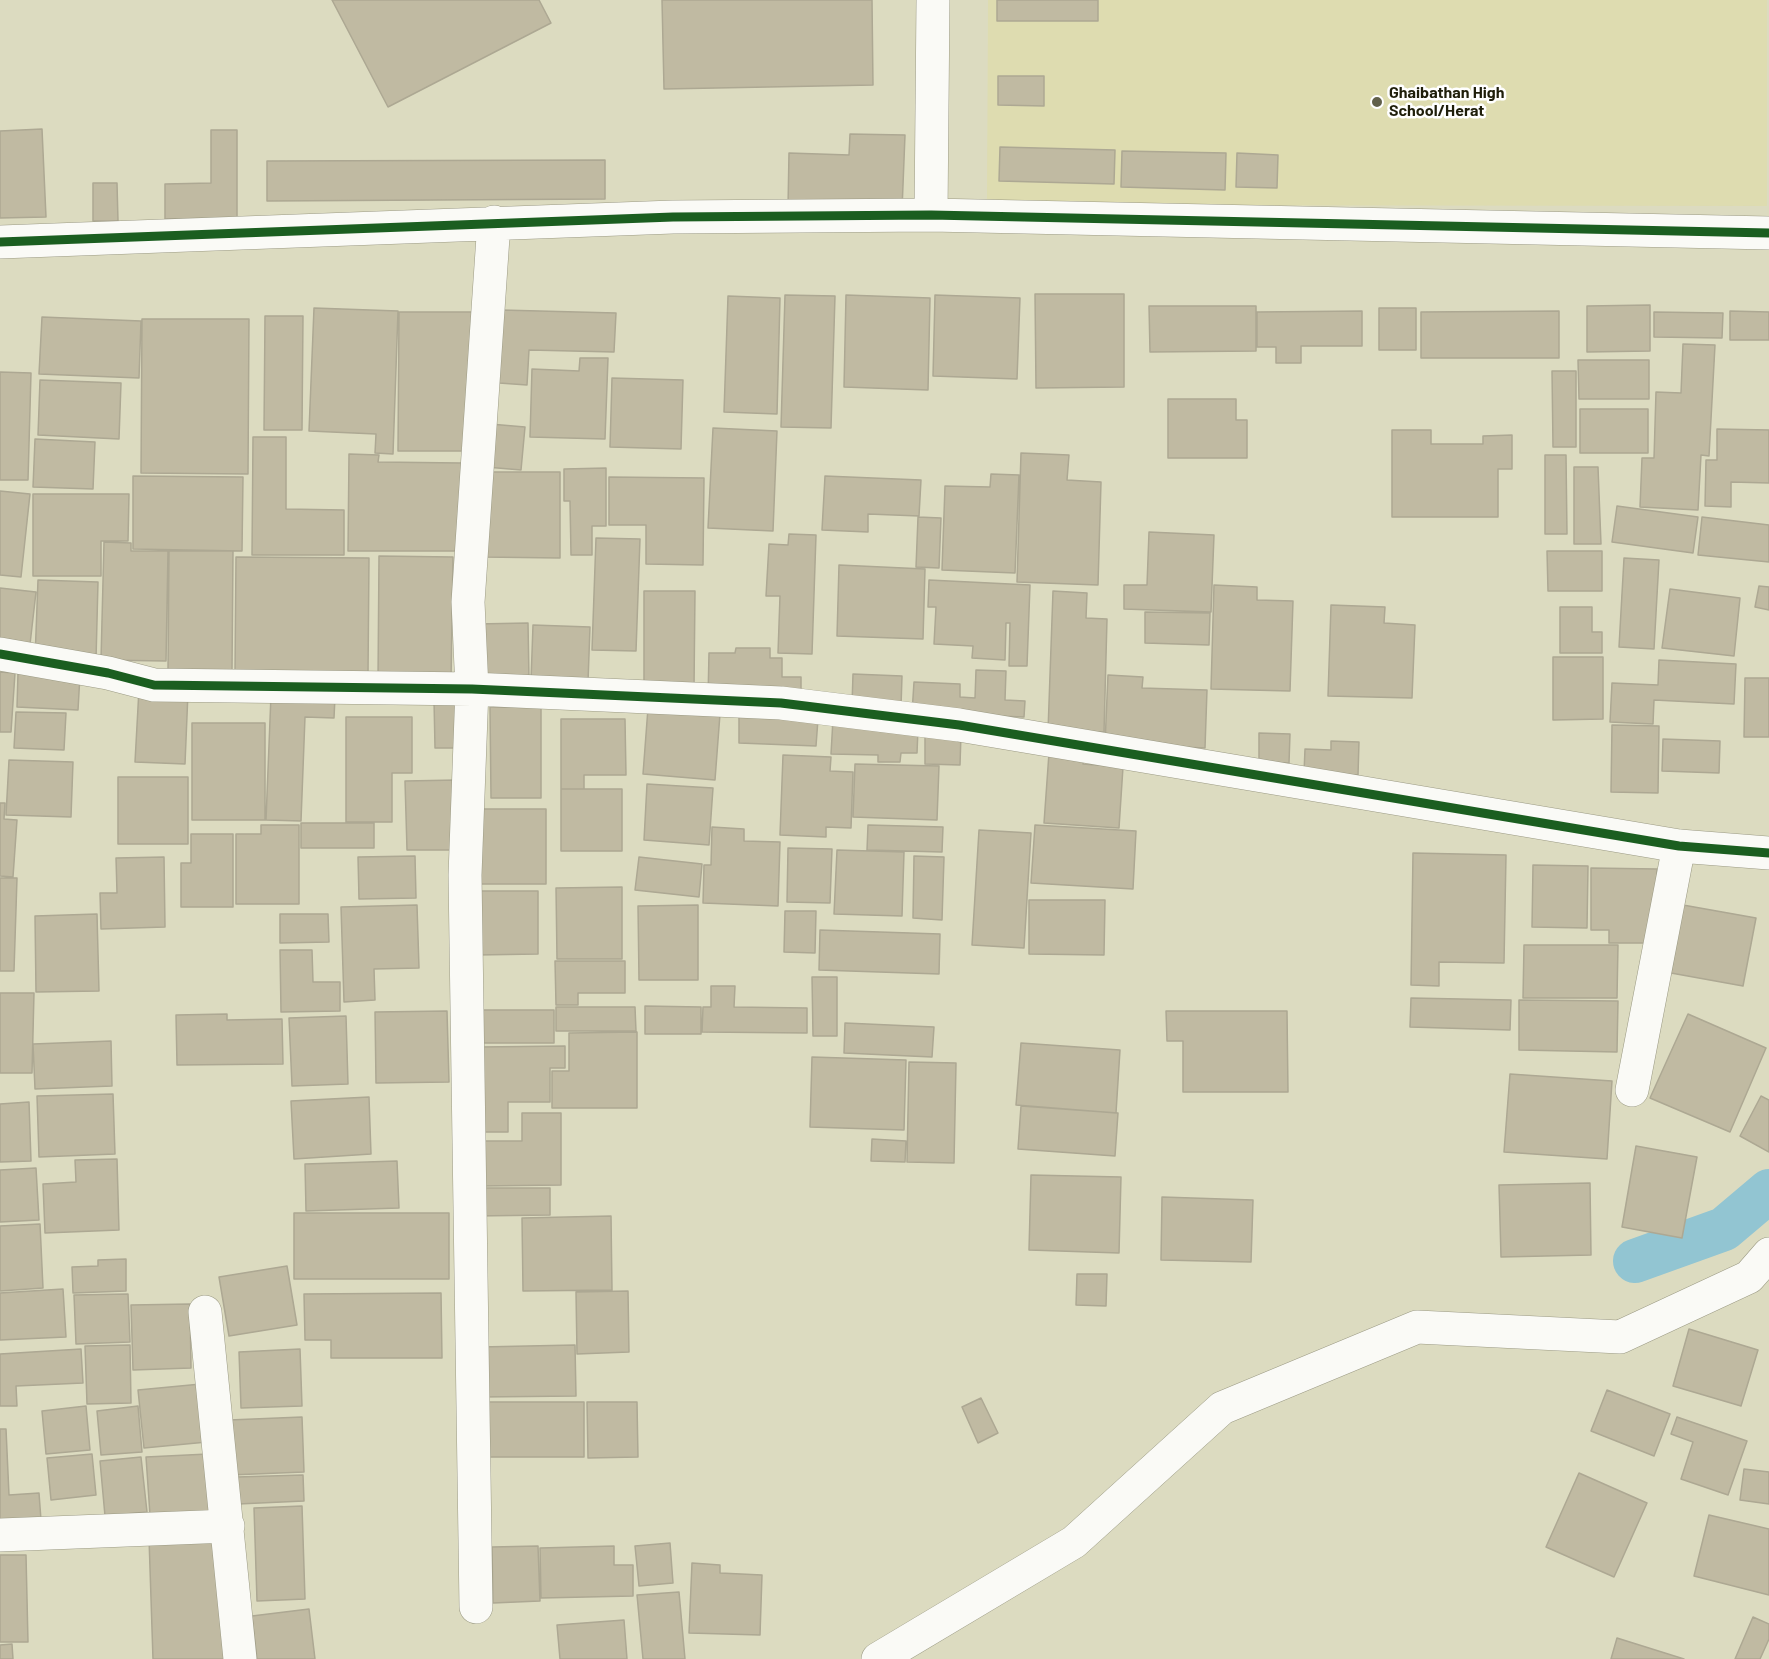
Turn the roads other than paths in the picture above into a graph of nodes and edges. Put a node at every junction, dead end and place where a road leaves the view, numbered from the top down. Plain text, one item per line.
1 (933, 0) edge
2 (931, 215) junction
3 (494, 222) junction
4 (1769, 233) edge
5 (0, 242) edge
6 (0, 654) edge
7 (472, 689) junction
8 (1679, 846) junction
9 (1769, 853) edge
10 (1632, 1090) dead end
11 (1769, 1254) edge
12 (205, 1312) dead end
13 (228, 1526) junction
14 (0, 1535) edge
15 (476, 1607) dead end
16 (240, 1659) edge
17 (878, 1659) edge

1 - 2 street
2 - 3 street
2 - 4 street
3 - 5 street
3 - 7 street
6 - 7 street
7 - 8 street
7 - 15 street
8 - 9 street
8 - 10 street
11 - 17 street
12 - 13 street
13 - 14 street
13 - 16 street

